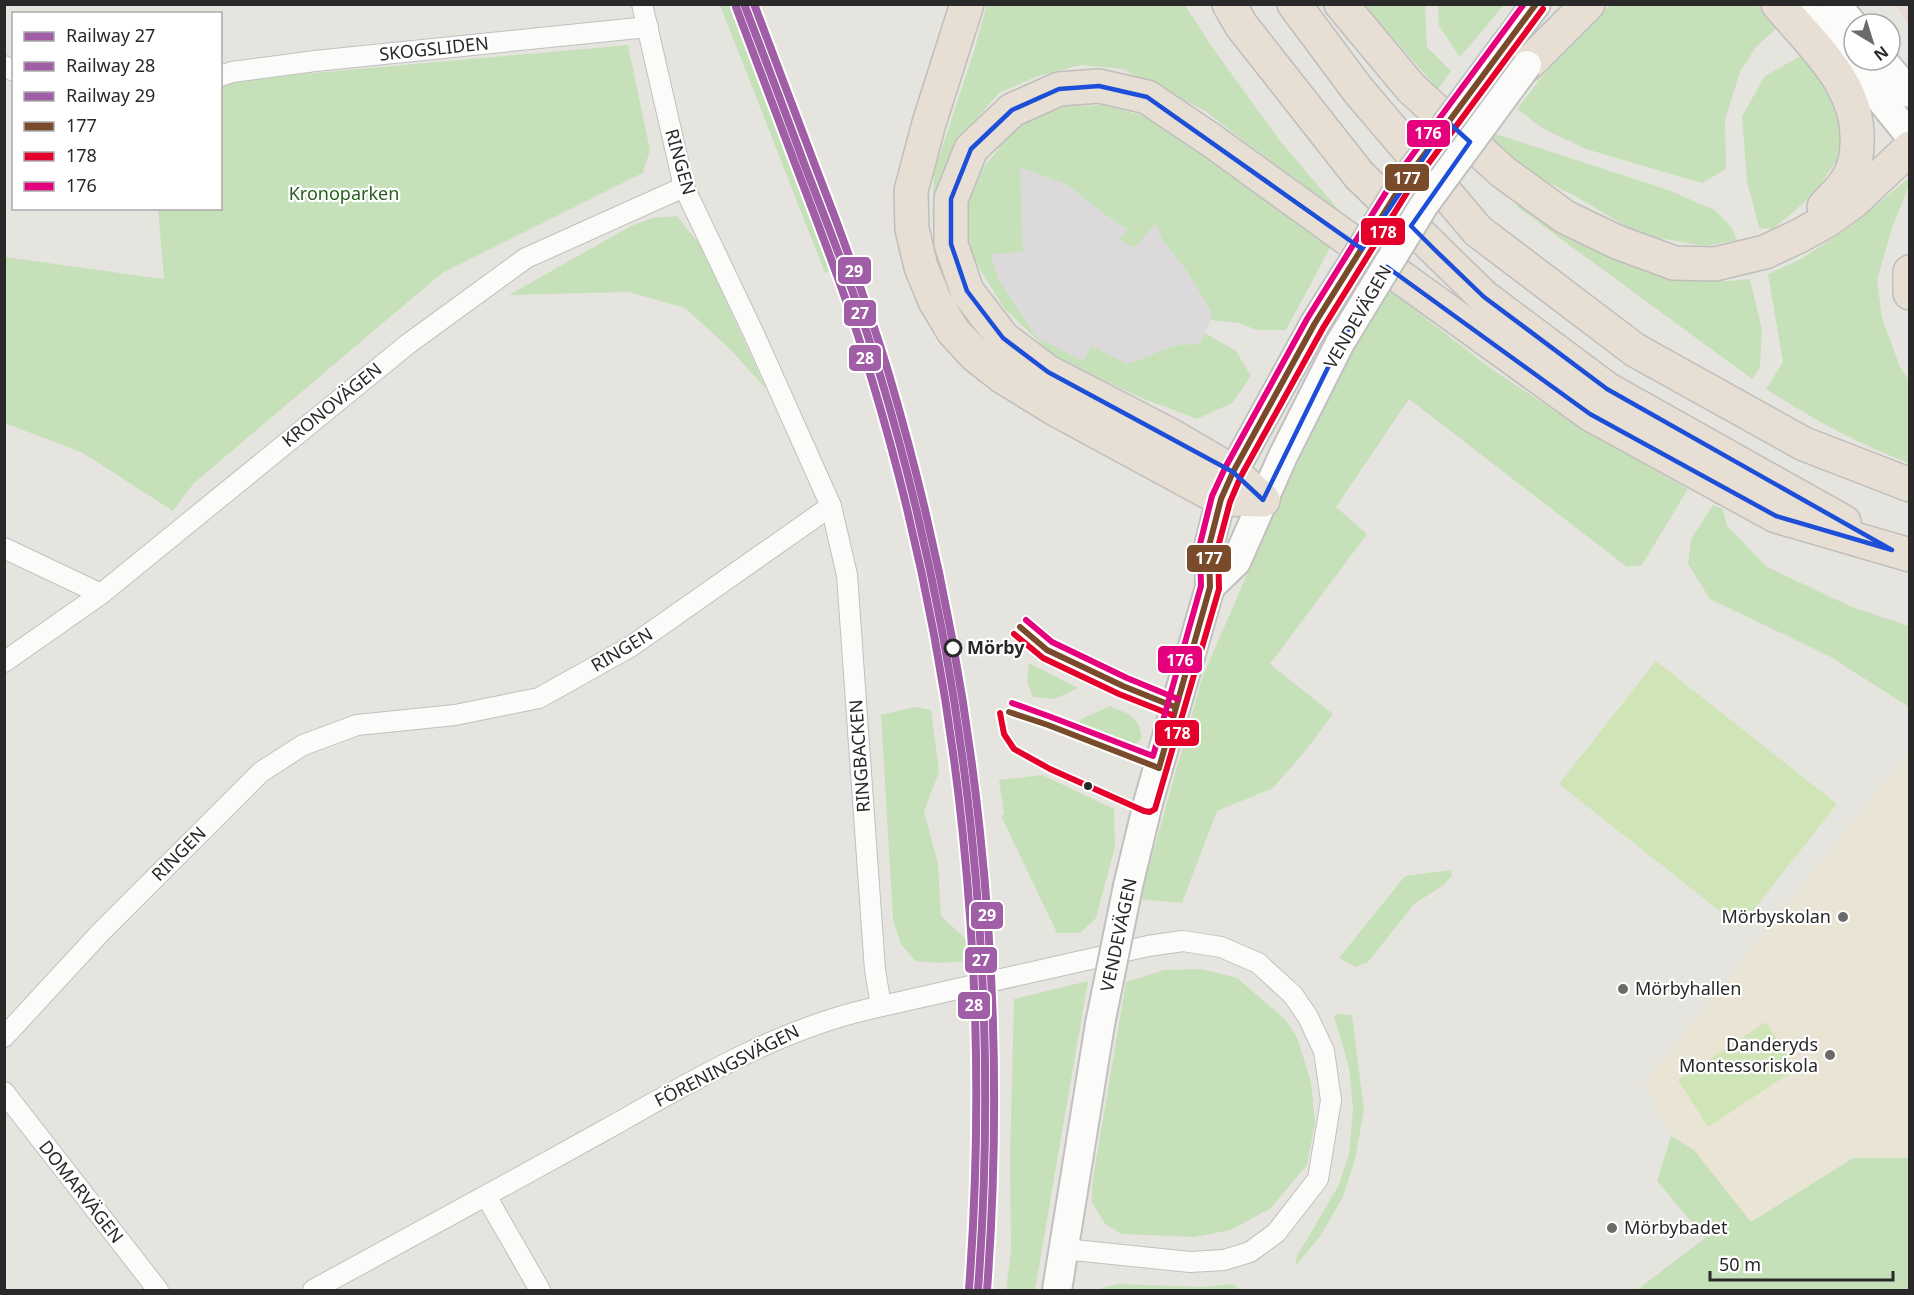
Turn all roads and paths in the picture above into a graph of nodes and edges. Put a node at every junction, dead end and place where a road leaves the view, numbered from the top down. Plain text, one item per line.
1 (642, 4) edge
2 (967, 4) edge
3 (1229, 4) edge
4 (1294, 4) edge
5 (1341, 4) edge
6 (1536, 4) edge
7 (1576, 4) edge
8 (1588, 4) edge
9 (1778, 4) edge
10 (1801, 4) edge
11 (648, 27) junction
12 (1514, 58) junction
13 (1892, 72) edge
14 (222, 75) edge
15 (1910, 93) edge
16 (1910, 136) edge
17 (1910, 148) edge
18 (684, 186) junction
19 (1799, 236) junction
20 (1910, 272) edge
21 (1910, 292) edge
22 (1227, 485) junction
23 (1910, 485) edge
24 (1263, 501) junction
25 (831, 506) junction
26 (4, 548) edge
27 (1901, 552) edge
28 (1210, 587) junction
29 (101, 594) junction
30 (4, 662) edge
31 (881, 1006) junction
32 (4, 1037) edge
33 (4, 1092) edge
34 (486, 1196) junction
35 (1064, 1249) junction
36 (158, 1290) edge
37 (313, 1290) edge
38 (540, 1290) edge
39 (1058, 1290) edge

1 - 11 street, RINGEN
2 - 22 highway
3 - 27 highway
4 - 23 highway
5 - 19 highway
6 - 12 street, VENDEVÄGEN
7 - 12 street, VENDEVÄGEN
8 - 12 highway
9 - 19 highway
10 - 16 street
11 - 14 street, SKOGSLIDEN
11 - 18 street, RINGEN
12 - 22 street, VENDEVÄGEN, bridge
12 - 24 street, VENDEVÄGEN, bridge
13 - 15 street
17 - 19 highway
18 - 25 street, RINGEN
18 - 29 street, KRONOVÄGEN
20 - 21 highway
22 - 24 highway
22 - 27 highway
22 - 28 street, VENDEVÄGEN
24 - 28 street, VENDEVÄGEN
25 - 31 street, RINGBACKEN
25 - 32 street, RINGEN
26 - 29 street
28 - 35 street, VENDEVÄGEN, bridge
29 - 30 street, KRONOVÄGEN
31 - 34 street, FÖRENINGSVÄGEN
31 - 35 street, FÖRENINGSVÄGEN
33 - 36 street, DOMARVÄGEN
34 - 37 street, FÖRENINGSVÄGEN
34 - 38 street
35 - 39 street, VENDEVÄGEN

